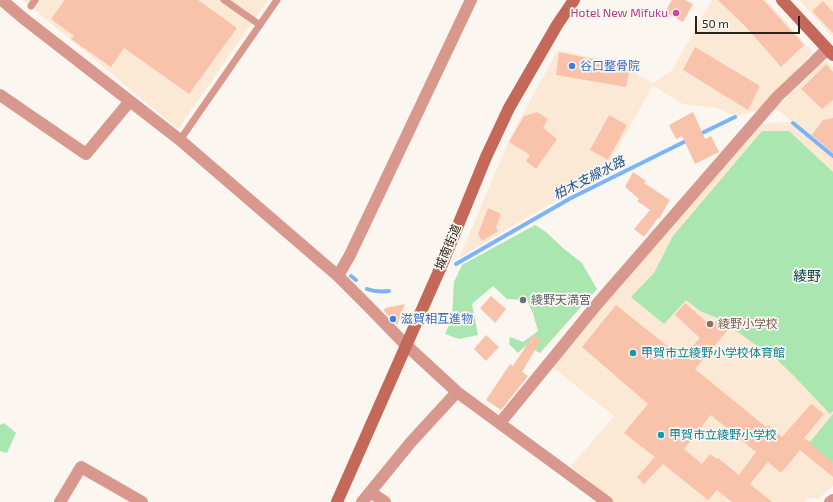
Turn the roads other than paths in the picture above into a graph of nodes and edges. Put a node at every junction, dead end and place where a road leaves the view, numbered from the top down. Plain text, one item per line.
1 (2, 0) edge
2 (224, 0) edge
3 (277, 0) edge
4 (471, 0) edge
5 (574, 0) edge
6 (782, 0) edge
7 (260, 25) junction
8 (831, 52) edge
9 (0, 95) edge
10 (130, 101) junction
11 (180, 140) junction
12 (338, 276) junction
13 (406, 345) junction
14 (457, 392) junction
15 (500, 423) junction
16 (370, 492) junction
17 (833, 500) edge
18 (60, 502) edge
19 (142, 502) edge
20 (337, 502) edge
21 (362, 502) edge
22 (385, 502) edge
23 (607, 502) edge
24 (830, 502) edge

1 - 10 street
2 - 7 lane
3 - 7 lane
4 - 12 street
5 - 13 street, 城南街道
6 - 8 street
7 - 11 lane
8 - 15 street
9 - 10 street
10 - 11 street
11 - 12 street
12 - 13 street
13 - 14 street
13 - 20 street, 城南街道
14 - 15 street
14 - 16 street
15 - 23 street
16 - 21 street
16 - 22 street
17 - 24 street
18 - 19 street

